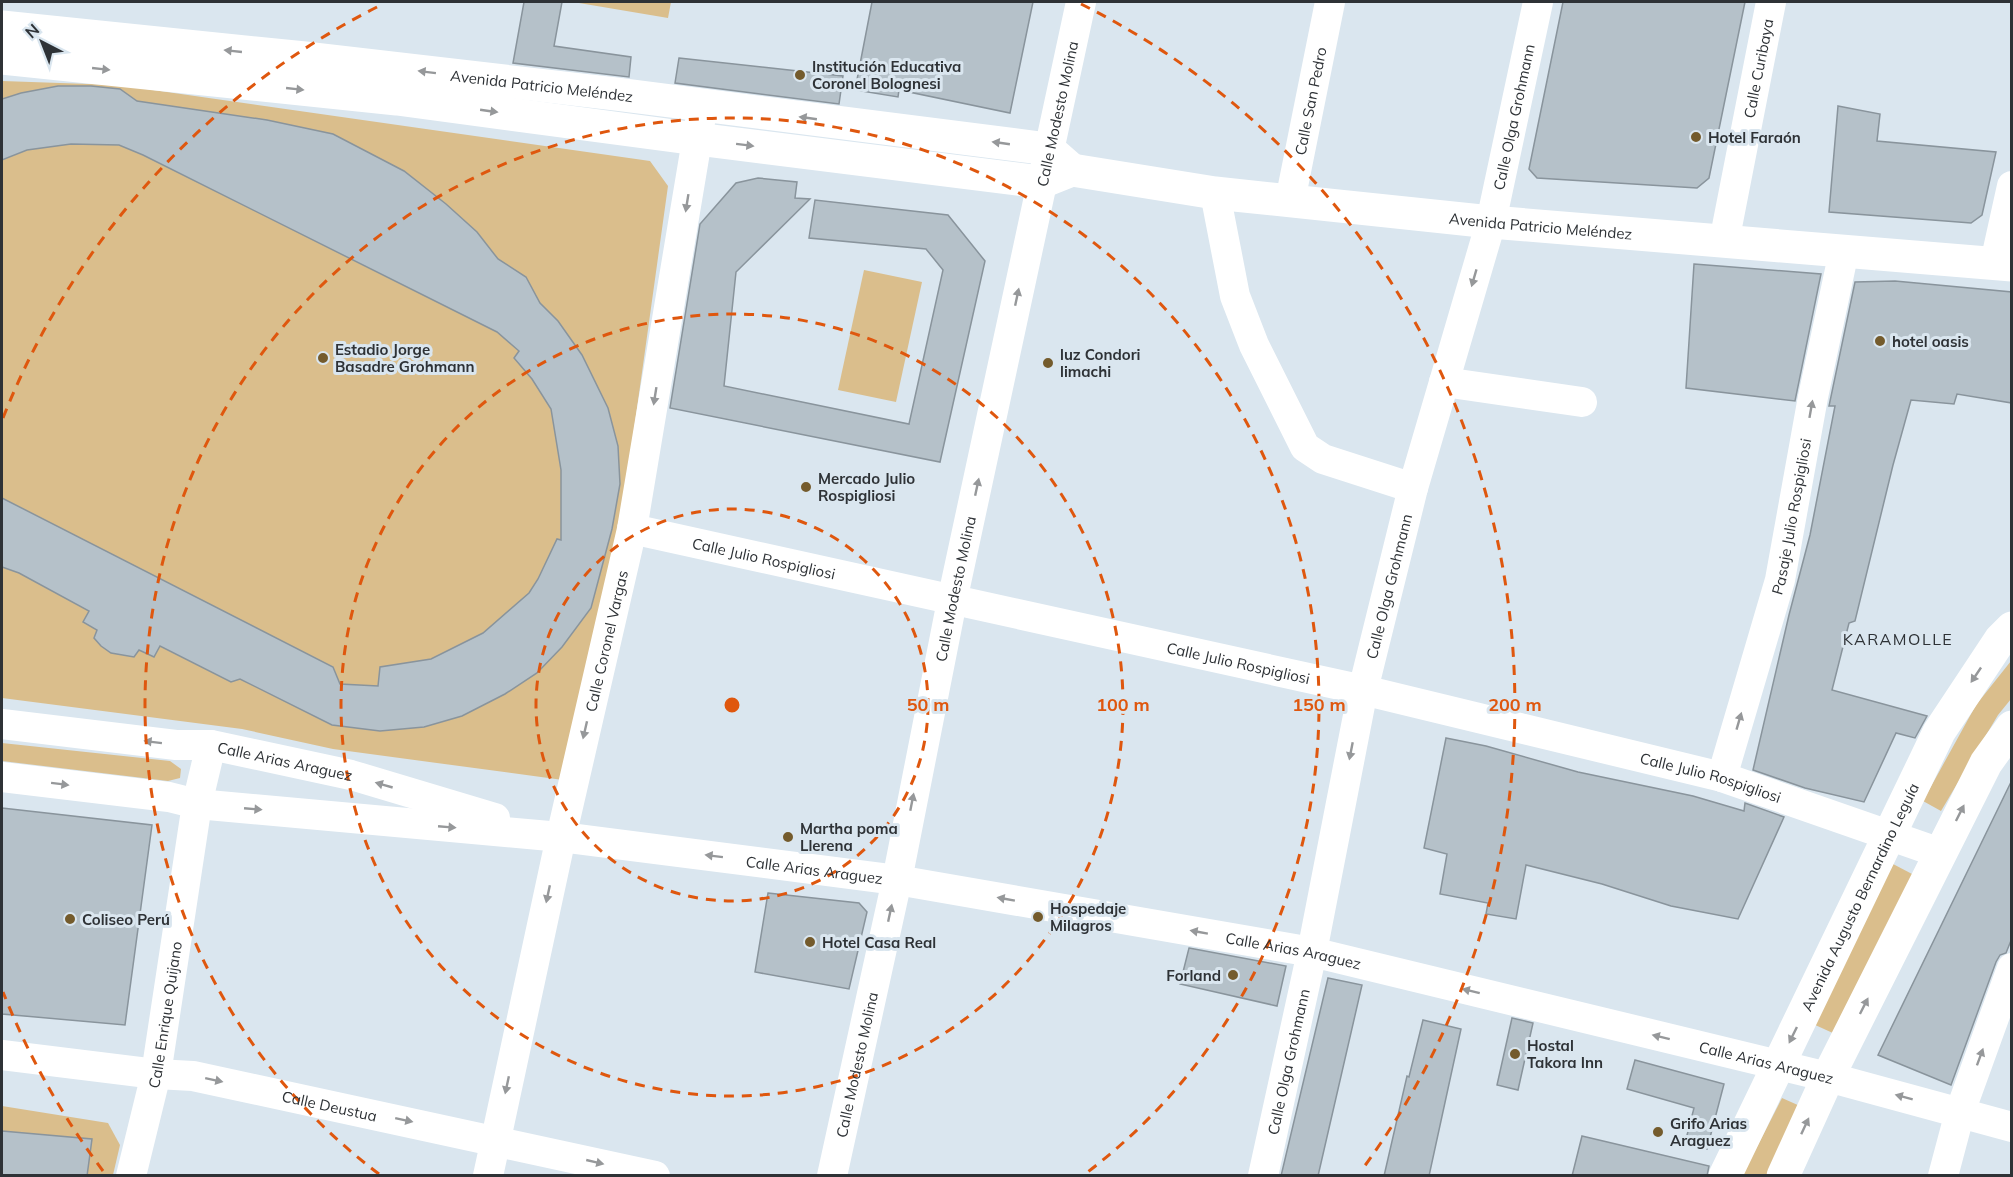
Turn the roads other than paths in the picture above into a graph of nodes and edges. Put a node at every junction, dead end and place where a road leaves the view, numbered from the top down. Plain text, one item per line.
1 (1081, 2) edge
2 (1330, 2) edge
3 (1538, 2) edge
4 (1771, 2) edge
5 (2, 27) edge
6 (2, 58) edge
7 (616, 94) junction
8 (703, 104) junction
9 (609, 128) junction
10 (697, 139) junction
11 (1060, 160) junction
12 (1042, 182) junction
13 (2012, 186) edge
14 (1215, 193) junction
15 (1290, 201) junction
16 (1491, 222) junction
17 (1724, 242) junction
18 (1844, 251) junction
19 (2003, 264) edge
20 (1444, 382) junction
21 (1582, 402) dead end
22 (1413, 488) junction
23 (632, 529) junction
24 (952, 601) junction
25 (2012, 628) edge
26 (1363, 690) junction
27 (2, 724) edge
28 (2012, 727) edge
29 (211, 745) junction
30 (2, 777) edge
31 (1722, 777) junction
32 (197, 804) junction
33 (1891, 836) junction
34 (561, 837) junction
35 (1940, 853) junction
36 (897, 880) junction
37 (1312, 952) junction
38 (2012, 968) edge
39 (2, 1055) edge
40 (1779, 1065) junction
41 (156, 1074) junction
42 (1828, 1077) junction
43 (1960, 1112) junction
44 (2012, 1127) edge
45 (495, 1139) junction
46 (131, 1176) edge
47 (488, 1176) edge
48 (655, 1176) edge
49 (832, 1176) edge
50 (1263, 1176) edge
51 (1725, 1176) edge
52 (1783, 1176) edge
53 (1943, 1176) edge

1 - 11 street, Calle Modesto Molina
2 - 15 street, Calle San Pedro
3 - 16 street, Calle Olga Grohmann
4 - 17 street, Calle Curibaya
7 -> 5 street, Avenida Patricio Meléndez
6 -> 9 street
7 - 8 street, Avenida Patricio Meléndez
7 - 9 street
8 - 10 street, Calle Coronel Vargas
11 -> 8 street, Avenida Patricio Meléndez
9 - 10 street
10 -> 12 street
10 -> 23 street, Calle Coronel Vargas
11 - 12 street
11 - 14 street, Avenida Patricio Meléndez
24 -> 12 street, Calle Modesto Molina
13 - 19 street
14 - 15 street, Avenida Patricio Meléndez
14 - 22 street
15 - 16 street, Avenida Patricio Meléndez
16 - 17 street, Avenida Patricio Meléndez
16 -> 20 street, Calle Olga Grohmann
17 - 18 street, Avenida Patricio Meléndez
18 - 19 street, Avenida Patricio Meléndez
31 -> 18 street, Pasaje Julio Rospigliosi
20 - 21 street
20 - 22 street, Calle Olga Grohmann
22 - 26 street, Calle Olga Grohmann
23 - 24 street, Calle Julio Rospigliosi
23 -> 34 street, Calle Coronel Vargas
24 - 26 street, Calle Julio Rospigliosi
36 -> 24 street, Calle Modesto Molina
25 -> 33 street, Avenida Augusto Bernardino Leguía
26 - 31 street, Calle Julio Rospigliosi
26 -> 37 street, Calle Olga Grohmann
29 -> 27 street, Calle Arias Araguez
35 -> 28 street
29 - 32 street, Calle Enrique Quijano
34 -> 29 street, Calle Arias Araguez
30 -> 32 street, Calle Arias Araguez
31 - 33 street, Calle Julio Rospigliosi
32 -> 34 street, Calle Arias Araguez
32 - 41 street, Calle Enrique Quijano
33 - 35 street, Calle Julio Rospigliosi
33 -> 40 street, Avenida Augusto Bernardino Leguía
36 -> 34 street, Calle Arias Araguez
34 -> 45 street, Calle Coronel Vargas
42 -> 35 street
37 -> 36 street, Calle Arias Araguez
49 -> 36 street, Calle Modesto Molina
40 -> 37 street, Calle Arias Araguez
37 - 50 street, Calle Olga Grohmann
43 -> 38 street
39 - 41 street, Calle Deustua
40 - 42 street, Calle Arias Araguez
40 - 51 street, Avenida Augusto Bernardino Leguía
41 -> 45 street, Calle Deustua
41 - 46 street, Calle Enrique Quijano
43 -> 42 street, Calle Arias Araguez
52 -> 42 street
43 - 44 street, Calle Arias Araguez
43 - 53 street
45 - 47 street, Calle Coronel Vargas
45 -> 48 street, Calle Deustua

